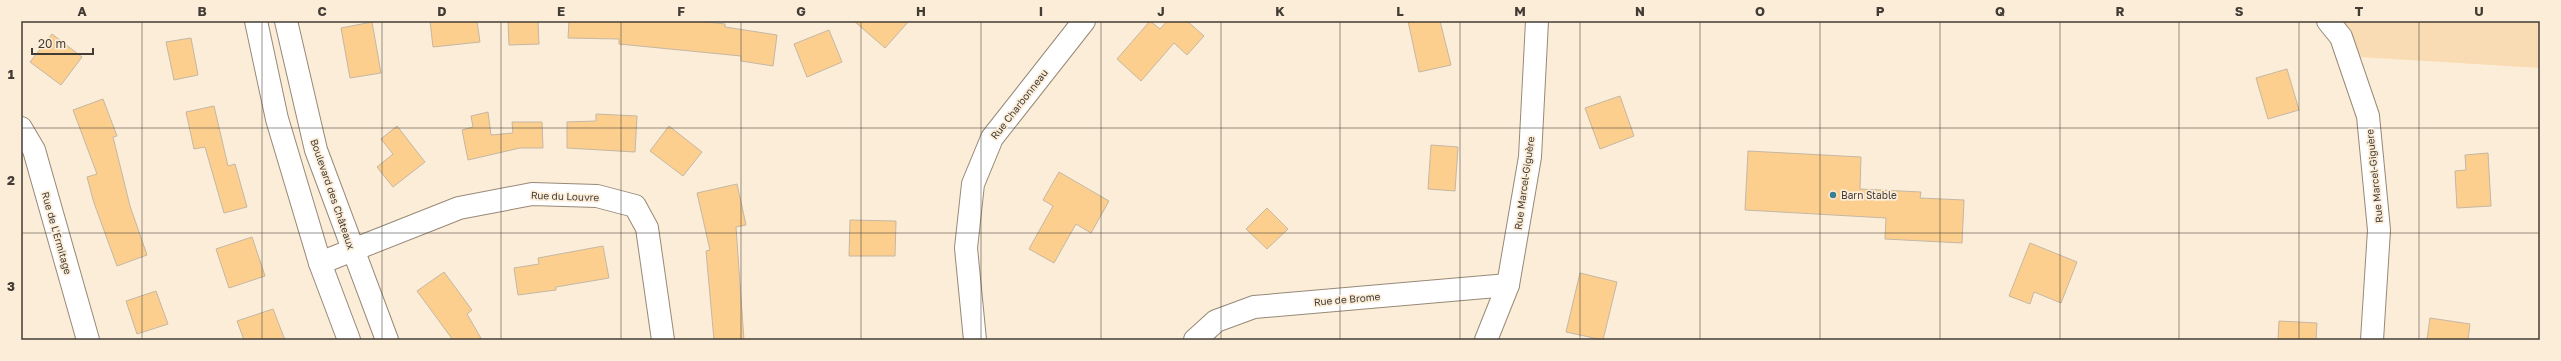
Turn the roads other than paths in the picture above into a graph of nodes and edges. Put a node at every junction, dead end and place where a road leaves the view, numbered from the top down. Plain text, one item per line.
1 (256, 21) edge
2 (286, 21) edge
3 (1084, 21) edge
4 (1537, 21) edge
5 (2328, 21) edge
6 (21, 128) edge
7 (352, 250) junction
8 (320, 263) junction
9 (1508, 285) junction
10 (88, 340) edge
11 (349, 340) edge
12 (387, 340) edge
13 (663, 340) edge
14 (975, 340) edge
15 (1195, 340) edge
16 (1486, 340) edge
17 (2372, 340) edge

1 - 8 street
2 - 7 street, Boulevard des Châteaux
3 - 14 street, Rue Charbonneau
4 - 9 street, Rue Marcel-Giguère
5 - 17 street, Rue Marcel-Giguère
6 - 10 street, Rue de L'Ermitage
7 - 8 street, Rue du Louvre
7 - 12 street, Boulevard des Châteaux
7 - 13 street, Rue du Louvre
8 - 11 street
9 - 15 street, Rue de Brome
9 - 16 street, Rue Marcel-Giguère

